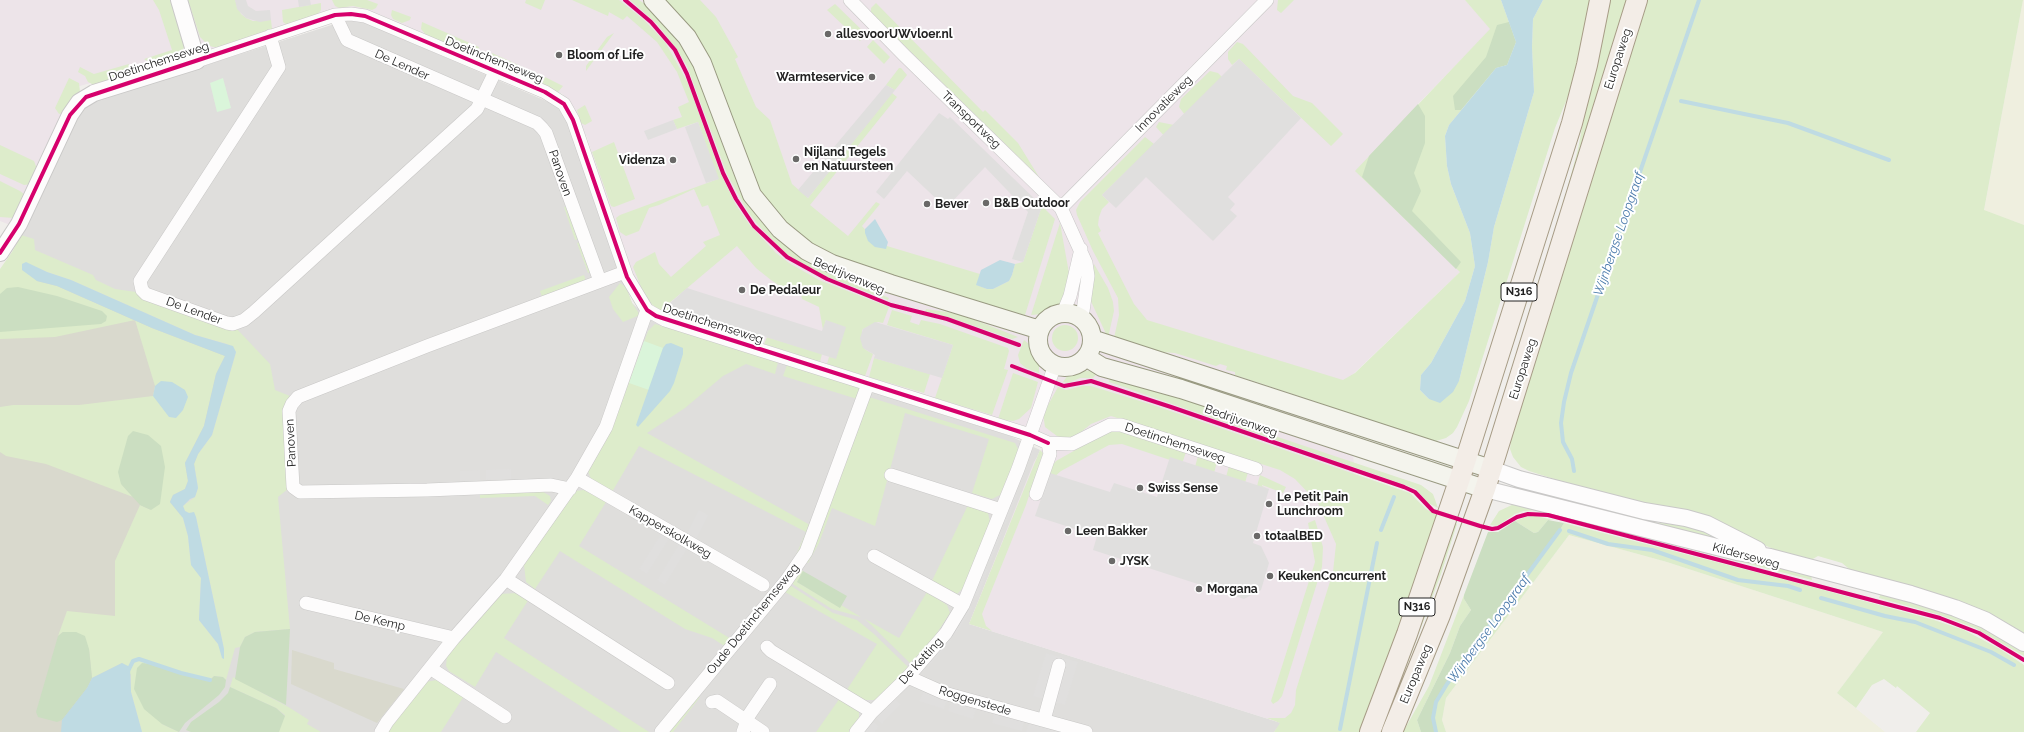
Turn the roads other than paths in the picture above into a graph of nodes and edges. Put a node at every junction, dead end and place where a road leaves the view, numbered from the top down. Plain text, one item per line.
1 (179, 0) edge
2 (653, 0) edge
3 (850, 0) edge
4 (1267, 0) edge
5 (1600, 0) edge
6 (1638, 0) edge
7 (335, 15) junction
8 (270, 36) junction
9 (197, 61) junction
10 (494, 72) junction
11 (483, 100) junction
12 (1062, 208) junction
13 (1081, 248) junction
14 (0, 253) edge
15 (625, 272) junction
16 (600, 281) junction
17 (648, 310) junction
18 (1063, 313) junction
19 (1082, 318) junction
20 (1040, 330) junction
21 (1092, 339) junction
22 (1086, 358) junction
23 (1055, 365) junction
24 (868, 384) junction
25 (1030, 435) junction
26 (1048, 443) junction
27 (1072, 444) junction
28 (1466, 461) junction
29 (1045, 468) junction
30 (1256, 469) dead end
31 (1491, 469) junction
32 (891, 475) dead end
33 (1460, 480) junction
34 (574, 484) junction
35 (1485, 489) junction
36 (1036, 494) dead end
37 (1001, 510) junction
38 (874, 556) dead end
39 (1770, 557) junction
40 (506, 579) junction
41 (763, 585) dead end
42 (306, 603) dead end
43 (962, 605) junction
44 (454, 638) junction
45 (2024, 643) edge
46 (767, 647) dead end
47 (1059, 665) dead end
48 (430, 668) junction
49 (908, 677) junction
50 (668, 683) dead end
51 (770, 684) dead end
52 (712, 702) dead end
53 (872, 712) junction
54 (505, 717) dead end
55 (1044, 720) junction
56 (746, 727) edge
57 (381, 732) edge
58 (661, 732) edge
59 (764, 732) edge
60 (856, 732) edge
61 (1086, 732) edge
62 (1370, 732) edge
63 (1392, 732) edge

1 - 9 street, Doetinchemseweg
2 - 20 main road, Bedrijvenweg
3 - 12 street, Transportweg
4 - 12 street, Innovatieweg
5 - 28 main road, Europaweg / N316
6 - 31 main road, Europaweg / N316
7 - 8 street, Doetinchemseweg
7 - 10 street, Doetinchemseweg
7 - 11 street, De Lender
8 - 9 street, Doetinchemseweg
8 - 11 street, De Lender
9 - 14 street, Doetinchemseweg
10 - 11 street, De Lender
10 - 15 street, Doetinchemseweg
11 - 16 street, Panoven
12 - 13 street, Transportweg
13 - 18 street
13 - 19 street, Transportweg
15 - 16 street, Panoven
15 - 17 street, Doetinchemseweg
16 - 34 street, Panoven
17 - 24 street, Doetinchemseweg
17 - 34 street
18 - 19 main road
18 - 20 main road
19 - 21 main road
20 - 23 main road
21 - 22 main road
21 - 28 main road
22 - 23 main road
22 - 33 main road, Bedrijvenweg
23 - 25 street
24 - 25 street, Doetinchemseweg
24 - 58 street, Oude Doetinchemseweg
25 - 26 street, Doetinchemseweg
25 - 37 street, De Ketting
26 - 27 street, Doetinchemseweg
26 - 29 street, Doetinchemseweg
27 - 29 street, Doetinchemseweg
27 - 30 street, Doetinchemseweg
28 - 31 main road, Kilderseweg
28 - 33 main road, Europaweg / N316
29 - 36 street, Doetinchemseweg
31 - 35 main road, Europaweg / N316
31 - 39 street, Kilderseweg
32 - 37 street
33 - 35 main road, Kilderseweg
33 - 62 main road, Europaweg / N316
34 - 40 street
34 - 41 street, Kapperskolkweg
35 - 39 street, Kilderseweg
35 - 63 main road, Europaweg / N316
37 - 43 street, De Ketting
38 - 43 street
39 - 45 street, Kilderseweg
40 - 44 street
40 - 50 street
42 - 44 street, De Kemp
43 - 49 street, De Ketting
44 - 48 street
46 - 53 street
47 - 55 street
48 - 54 street
48 - 57 street
49 - 53 street, De Ketting
49 - 55 street, Roggenstede
51 - 56 street
52 - 56 street
53 - 60 street, De Ketting
55 - 61 street, Roggenstede
56 - 59 street

